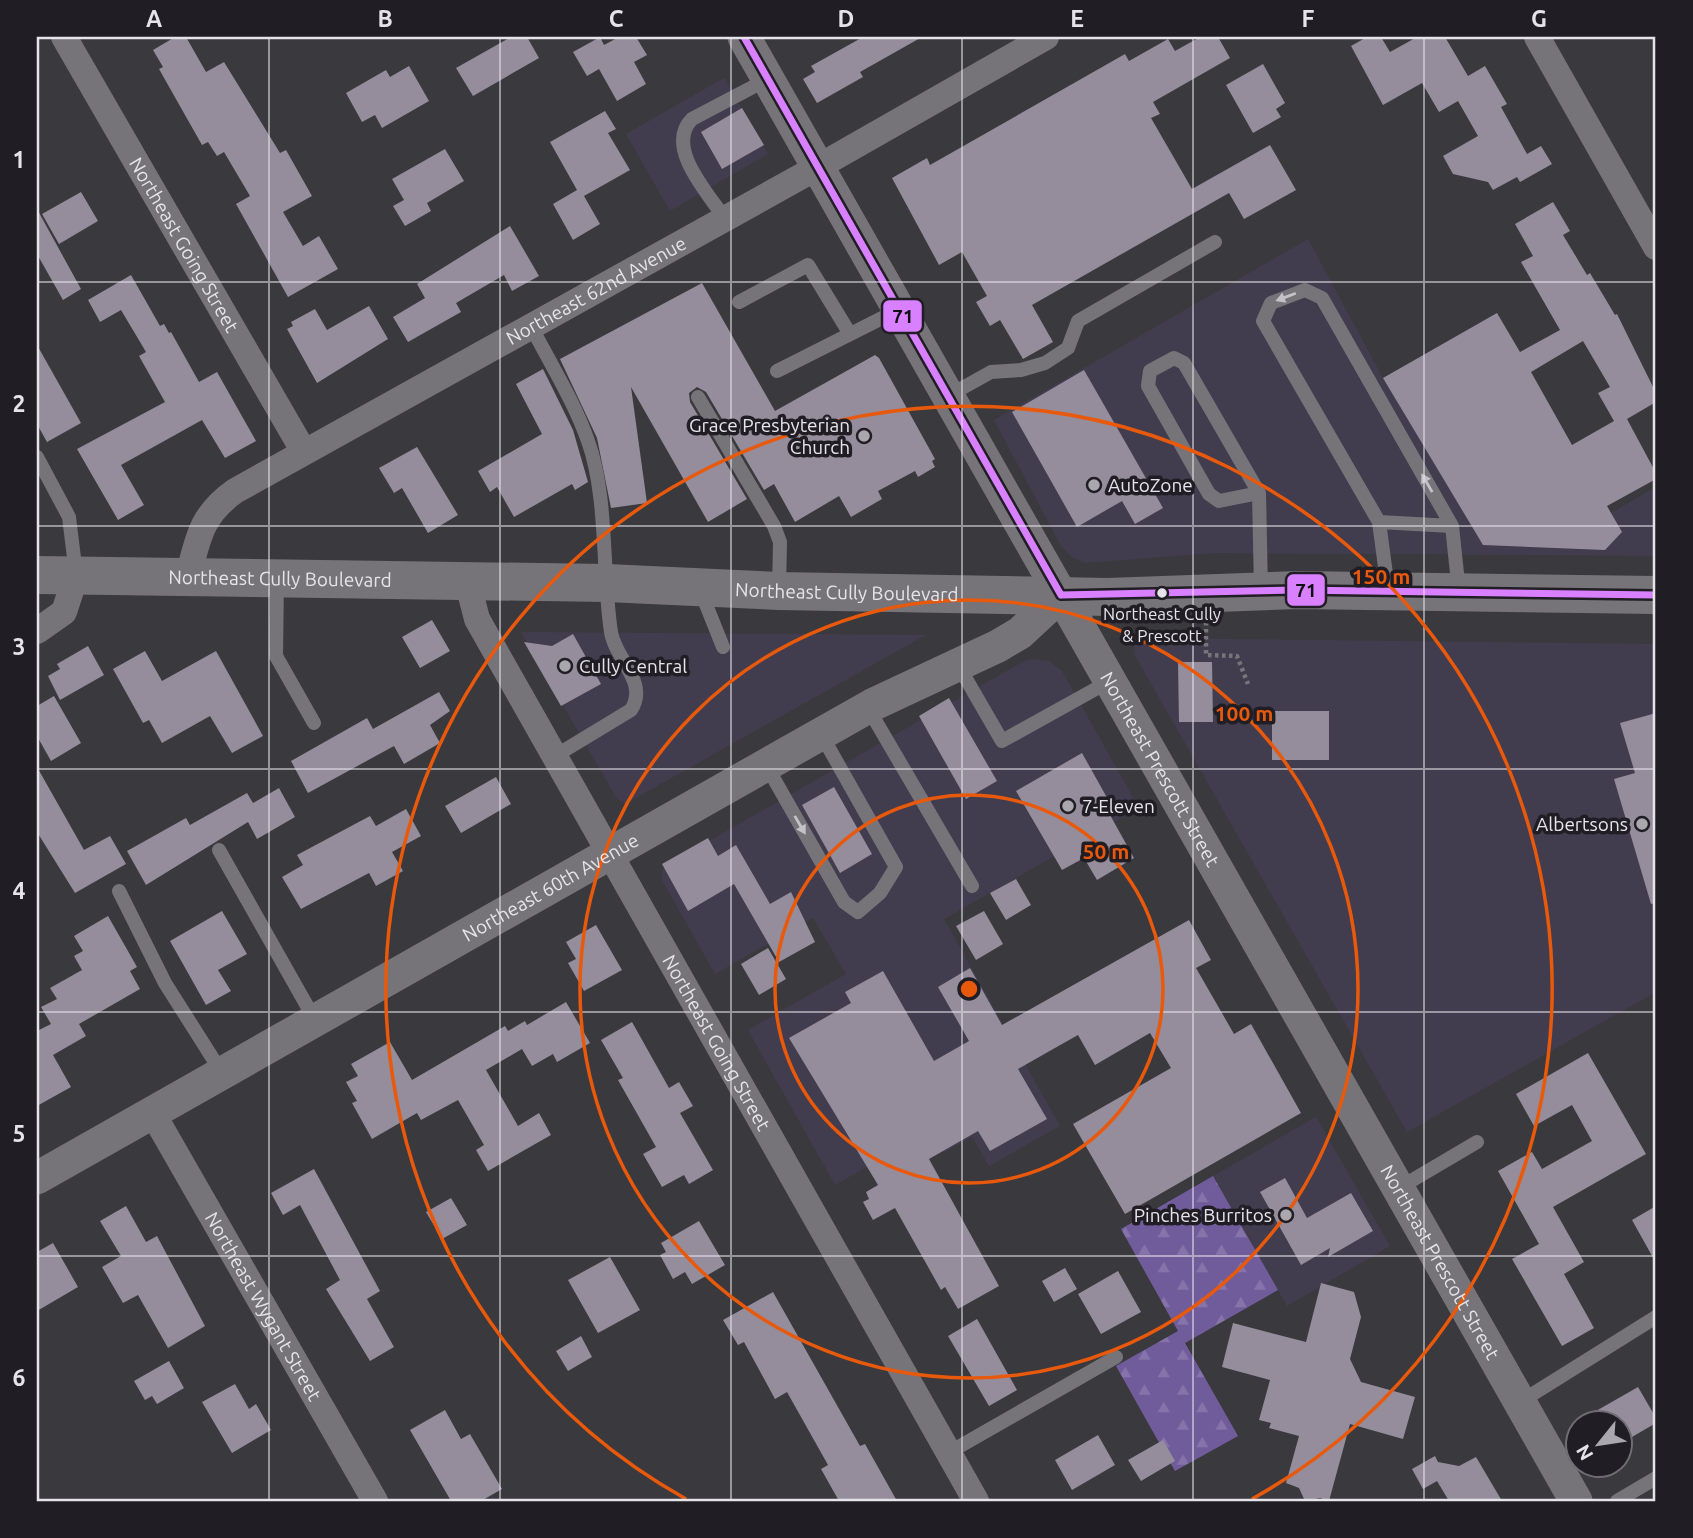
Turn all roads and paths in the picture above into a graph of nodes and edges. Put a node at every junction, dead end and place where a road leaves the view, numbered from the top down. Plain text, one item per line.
1 (64, 37) edge
2 (744, 37) edge
3 (1046, 37) edge
4 (1536, 37) edge
5 (768, 79) junction
6 (818, 167) junction
7 (725, 219) junction
8 (1215, 242) dead end
9 (1656, 247) edge
10 (739, 302) dead end
11 (898, 310) junction
12 (531, 326) junction
13 (850, 334) junction
14 (777, 371) dead end
15 (698, 397) dead end
16 (946, 397) junction
17 (304, 452) junction
18 (37, 457) edge
19 (1259, 493) junction
20 (1379, 522) junction
21 (1452, 526) junction
22 (37, 575) edge
23 (76, 575) junction
24 (188, 577) junction
25 (277, 578) junction
26 (467, 580) junction
27 (607, 583) junction
28 (699, 587) junction
29 (779, 591) junction
30 (1261, 592) junction
31 (1389, 592) junction
32 (1206, 593) junction
33 (1459, 593) junction
34 (1061, 595) junction
35 (1656, 595) edge
36 (37, 631) edge
37 (723, 647) dead end
38 (958, 665) junction
39 (1111, 681) junction
40 (1248, 684) dead end
41 (868, 708) junction
42 (314, 723) dead end
43 (821, 734) junction
44 (555, 756) junction
45 (766, 765) junction
46 (219, 850) dead end
47 (608, 854) junction
48 (972, 886) dead end
49 (119, 891) dead end
50 (315, 1020) junction
51 (222, 1073) junction
52 (152, 1112) junction
53 (1477, 1142) dead end
54 (37, 1178) edge
55 (1399, 1188) junction
56 (1656, 1317) edge
57 (1116, 1356) dead end
58 (1520, 1402) junction
59 (948, 1452) junction
60 (1656, 1478) edge
61 (375, 1501) edge
62 (976, 1501) edge
63 (1576, 1501) edge
64 (1618, 1501) edge

1 - 17 street, Northeast Going Street
2 - 5 street, Northeast Prescott Street
3 - 6 street, Northeast 62nd Avenue
4 - 9 street
5 - 6 street, Northeast Prescott Street
5 - 7 lane
6 - 7 street, Northeast 62nd Avenue
6 - 11 street, Northeast Prescott Street
7 - 12 street, Northeast 62nd Avenue
8 - 16 lane
10 - 13 lane
11 - 13 lane
11 - 16 street, Northeast Prescott Street
12 - 17 street, Northeast 62nd Avenue
12 - 27 lane
13 - 14 lane
15 - 29 lane
16 - 34 street, Northeast Prescott Street
17 - 24 street, Northeast 62nd Avenue
18 - 23 lane
19 - 19 lane
19 - 30 lane
20 - 21 lane
21 -> 20 lane
20 - 31 lane
21 - 33 lane
22 - 23 main road, Northeast Cully Boulevard
23 - 24 main road, Northeast Cully Boulevard
23 - 36 street
24 - 25 main road, Northeast Cully Boulevard
25 - 26 main road, Northeast Cully Boulevard
25 - 42 lane
26 - 27 main road, Northeast Cully Boulevard
26 - 44 street, Northeast Going Street
27 - 28 main road, Northeast Cully Boulevard
27 - 44 lane
28 - 29 main road, Northeast Cully Boulevard
28 - 37 lane
29 - 34 main road, Northeast Cully Boulevard
30 - 31 main road, Northeast Cully Boulevard
30 - 32 main road, Northeast Cully Boulevard
31 - 33 main road, Northeast Cully Boulevard
32 - 34 main road, Northeast Cully Boulevard
32 - 40 path
33 - 35 main road, Northeast Cully Boulevard
34 - 38 street, Northeast 60th Avenue
34 - 39 street, Northeast Prescott Street
38 - 39 lane
38 - 41 street, Northeast 60th Avenue
39 - 55 street, Northeast Prescott Street
41 - 43 street, Northeast 60th Avenue
41 - 48 lane
43 - 45 street, Northeast 60th Avenue
45 -> 43 lane
44 - 47 street, Northeast Going Street
45 - 47 street, Northeast 60th Avenue
46 - 50 lane
47 - 50 street, Northeast 60th Avenue
47 - 59 street, Northeast Going Street
49 - 51 lane
50 - 51 street, Northeast 60th Avenue
51 - 52 street, Northeast 60th Avenue
52 - 54 street, Northeast 60th Avenue
52 - 61 street, Northeast Wygant Street
53 - 55 lane
55 - 58 street, Northeast Prescott Street
56 - 58 lane
57 - 59 lane
58 - 63 street, Northeast Prescott Street
59 - 62 street, Northeast Going Street
60 - 64 lane

